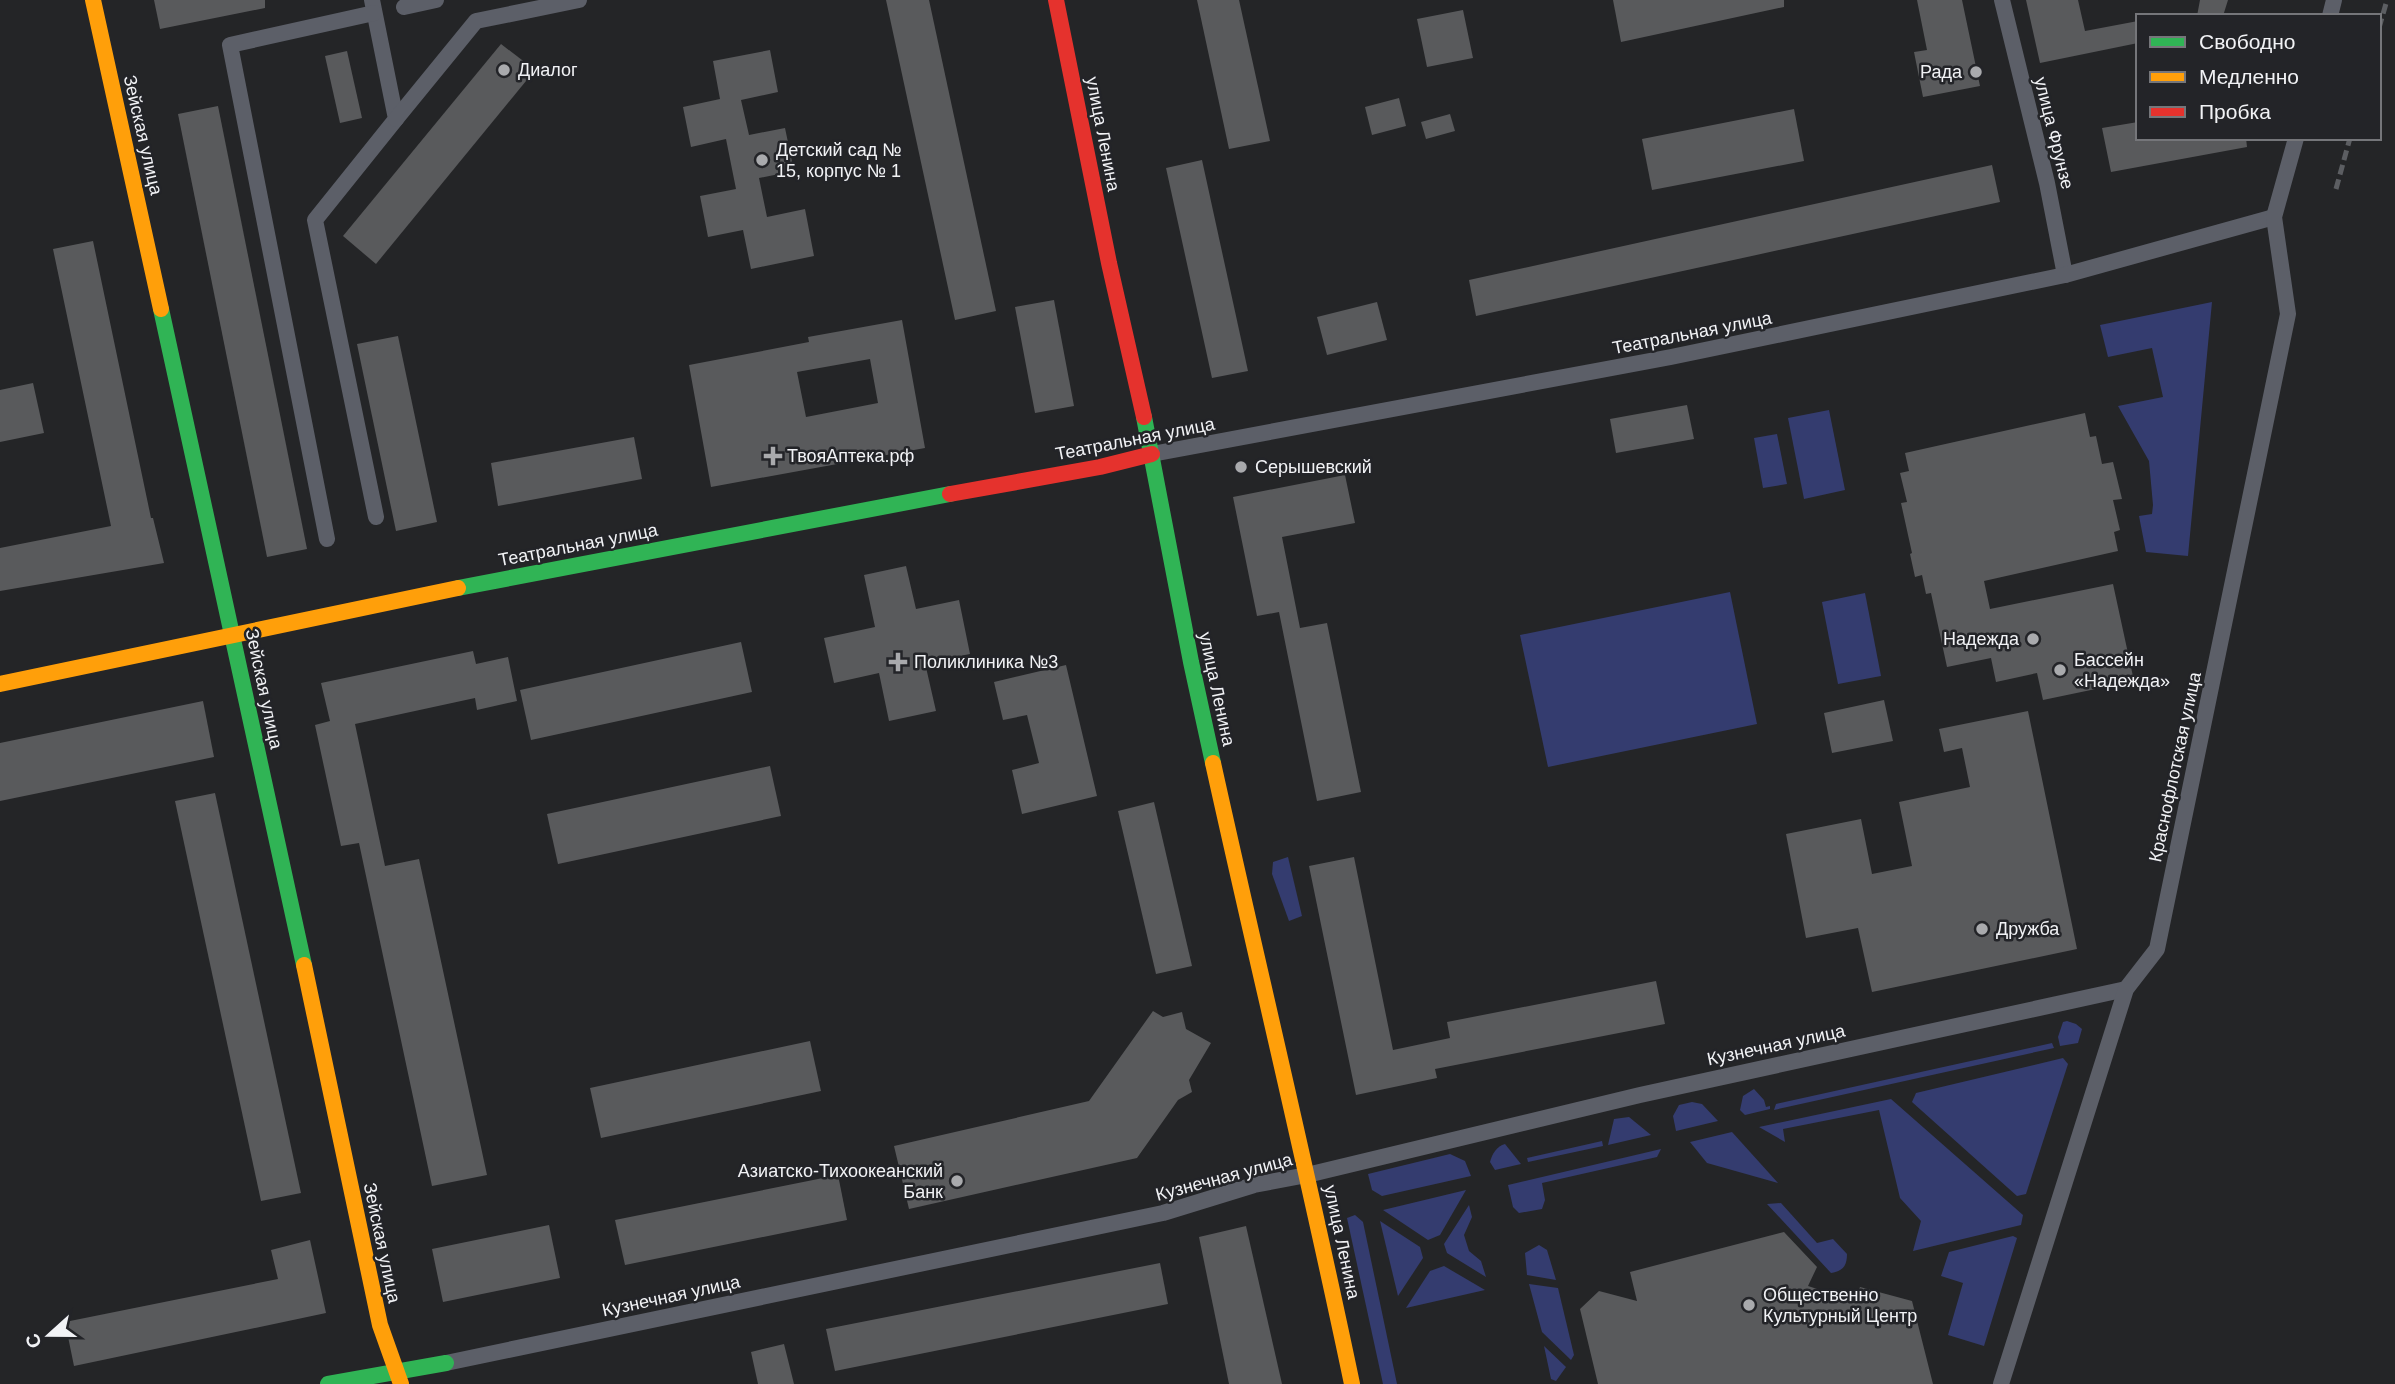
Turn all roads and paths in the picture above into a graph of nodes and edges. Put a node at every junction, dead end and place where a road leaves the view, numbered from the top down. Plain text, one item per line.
1 (93, 0) edge
2 (436, 0) edge
3 (579, 0) edge
4 (1056, 0) edge
5 (2002, 0) edge
6 (373, 7) edge
7 (404, 7) dead end
8 (396, 119) junction
9 (2295, 140) edge
10 (2274, 216) junction
11 (2065, 275) junction
12 (1153, 454) junction
13 (376, 517) dead end
14 (327, 539) dead end
15 (233, 634) junction
16 (0, 684) edge
17 (2126, 989) junction
18 (1307, 1175) junction
19 (446, 1363) joint
20 (400, 1379) edge
21 (328, 1384) edge
22 (1352, 1384) edge
23 (2001, 1384) edge

1 - 15 main road, Зейская улица
2 - 7 street
3 - 8 street
4 - 12 main road, улица Ленина
5 - 11 street, улица Фрунзе
6 - 8 street
6 - 14 street
8 - 13 street
9 - 10 street, Краснофлотская улица
10 - 11 street, Театральная улица
10 - 17 street, Краснофлотская улица
11 - 12 street, Театральная улица
12 - 15 main road, Театральная улица
12 - 18 main road, улица Ленина
15 - 16 main road, Театральная улица
15 - 20 main road, Зейская улица
17 - 18 street, Кузнечная улица
17 - 23 street, Краснофлотская улица
18 - 19 street, Кузнечная улица
18 - 22 main road, улица Ленина
19 - 20 main road, Кузнечная улица
20 - 21 main road, Кузнечная улица

